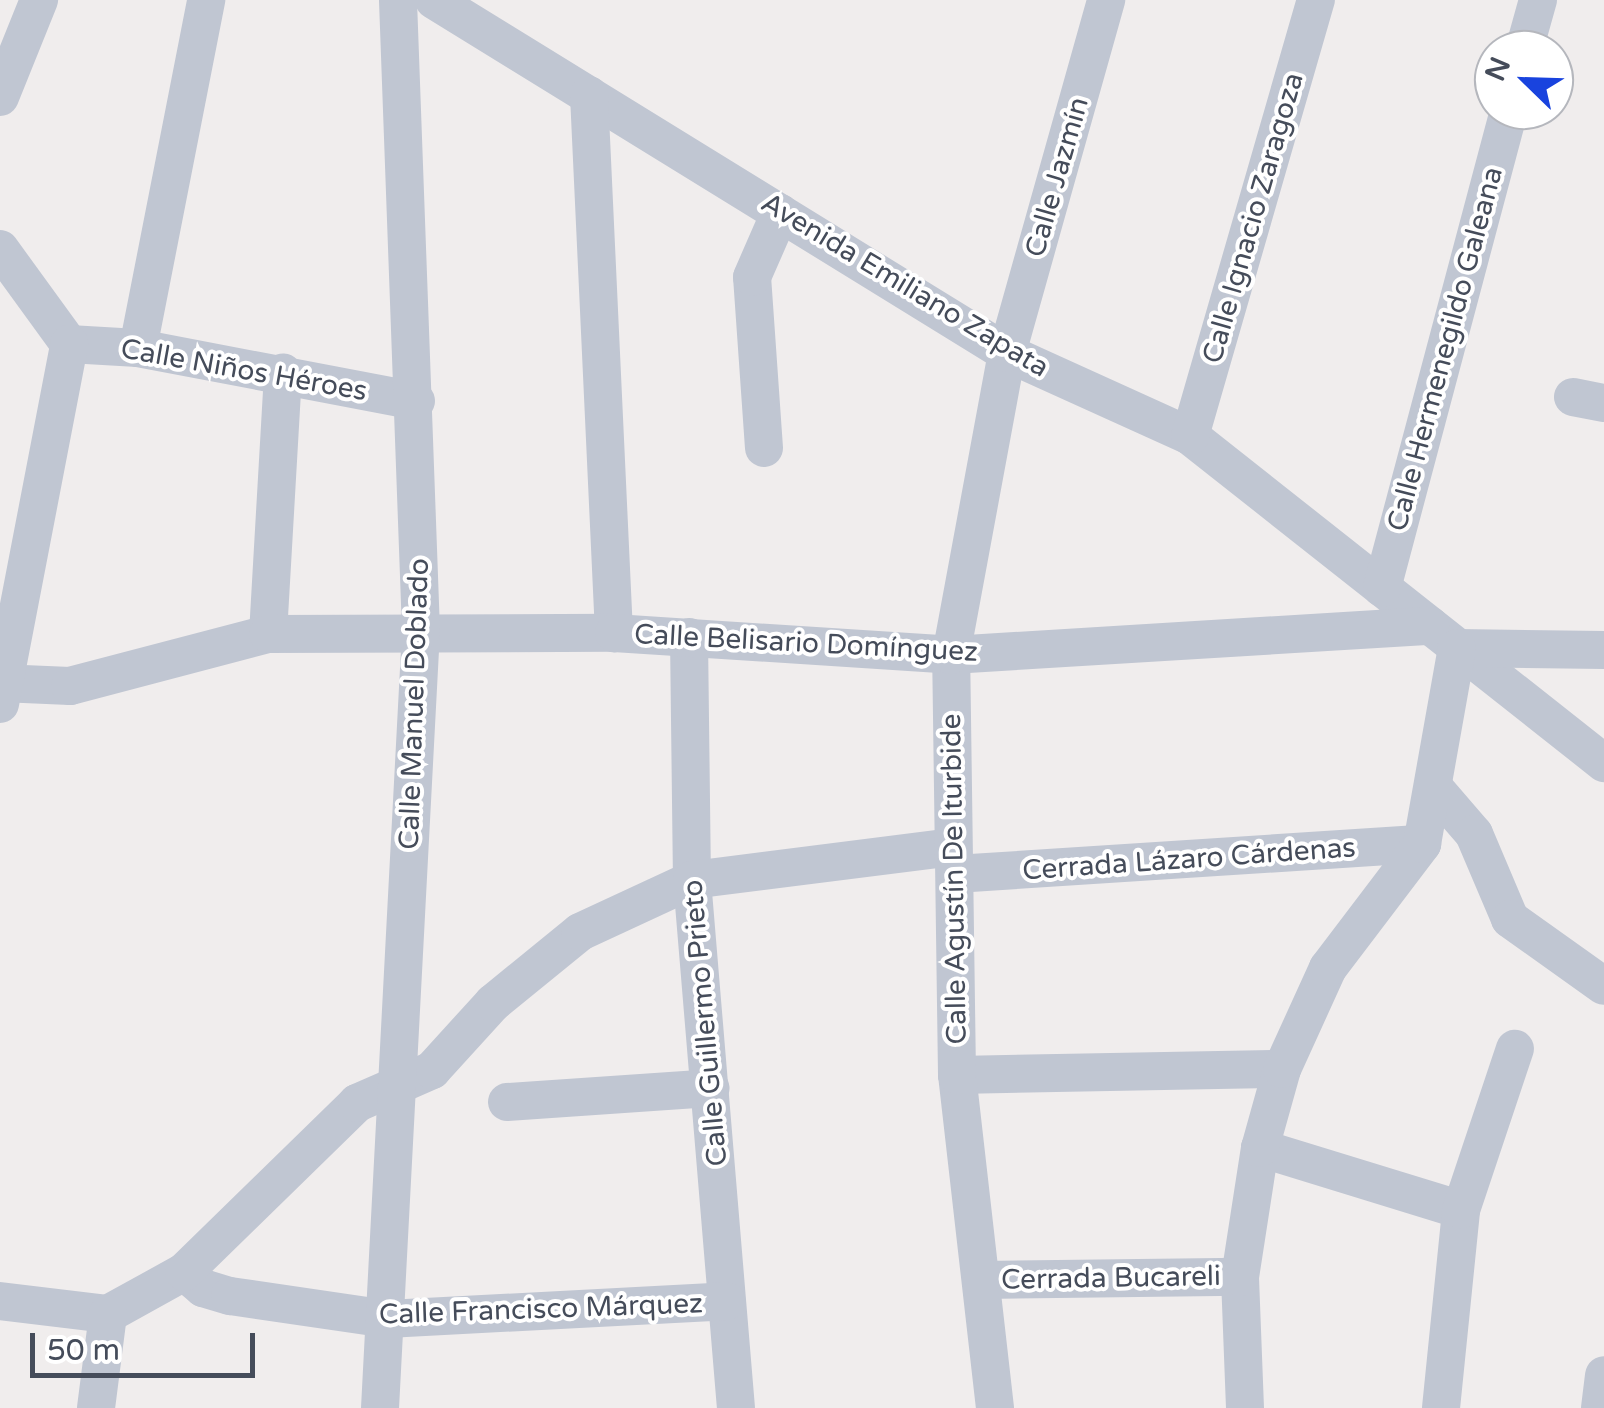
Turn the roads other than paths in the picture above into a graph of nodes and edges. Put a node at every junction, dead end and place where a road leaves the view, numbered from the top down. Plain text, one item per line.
1 (40, 0) edge
2 (206, 0) edge
3 (398, 0) edge
4 (434, 0) edge
5 (1106, 0) edge
6 (1316, 0) edge
7 (1538, 0) edge
8 (1530, 30) edge
9 (589, 95) junction
10 (0, 97) edge
11 (1503, 130) edge
12 (780, 213) junction
13 (0, 250) edge
14 (69, 344) junction
15 (138, 348) junction
16 (1007, 353) junction
17 (282, 372) junction
18 (416, 401) junction
19 (1190, 436) junction
20 (764, 448) dead end
21 (1382, 588) junction
22 (421, 631) junction
23 (614, 633) junction
24 (268, 634) junction
25 (689, 637) junction
26 (1444, 638) junction
27 (1604, 650) edge
28 (952, 654) junction
29 (2, 690) edge
30 (1604, 763) edge
31 (1436, 790) junction
32 (1422, 844) junction
33 (954, 860) junction
34 (692, 880) junction
35 (1604, 986) edge
36 (1515, 1049) dead end
37 (1282, 1069) junction
38 (957, 1075) junction
39 (398, 1084) junction
40 (711, 1088) junction
41 (508, 1102) dead end
42 (1260, 1148) junction
43 (1461, 1210) junction
44 (184, 1272) junction
45 (1240, 1277) junction
46 (982, 1280) junction
47 (0, 1300) edge
48 (728, 1301) junction
49 (108, 1314) junction
50 (387, 1319) junction
51 (1604, 1375) edge
52 (96, 1408) edge
53 (380, 1408) edge
54 (736, 1408) edge
55 (995, 1408) edge
56 (1245, 1408) edge
57 (1440, 1408) edge
58 (1600, 1408) edge

1 - 10 street
2 - 15 street
3 - 18 street, Calle Manuel Doblado
4 - 9 street, Avenida Emiliano Zapata
5 - 16 street, Calle Jazmín
6 - 19 street, Calle Ignacio Zaragoza
7 - 8 street
9 - 12 street, Avenida Emiliano Zapata
9 - 23 street
11 - 21 street, Calle Hermenegildo Galeana
12 - 16 street, Avenida Emiliano Zapata
12 - 20 street
13 - 14 street
14 - 15 street, Calle Niños Héroes
14 - 29 street
15 - 17 street, Calle Niños Héroes
16 - 19 street, Avenida Emiliano Zapata
16 - 28 street, Calle Agustín De Iturbide
17 - 18 street, Calle Niños Héroes
17 - 24 street
18 - 22 street, Calle Manuel Doblado
19 - 21 street, Avenida Emiliano Zapata
21 - 26 street, Avenida Emiliano Zapata
22 - 23 street, Calle Belisario Domínguez
22 - 24 street, Calle Belisario Domínguez
22 - 39 street, Calle Manuel Doblado
23 - 25 street, Calle Belisario Domínguez
24 - 29 street, Calle Belisario Domínguez
25 - 28 street, Calle Belisario Domínguez
25 - 34 street, Calle Guillermo Prieto
26 - 27 street, Calle Belisario Domínguez
26 - 28 street, Calle Belisario Domínguez
26 - 30 street, Avenida Emiliano Zapata
26 - 31 street
28 - 33 street, Calle Agustín De Iturbide
31 - 32 street
31 - 35 street
32 - 33 street, Cerrada Lázaro Cárdenas
32 - 37 street
33 - 34 street, Cerrada Lázaro Cárdenas
33 - 38 street, Calle Agustín De Iturbide
34 - 39 street, Cerrada Lázaro Cárdenas
34 - 40 street, Calle Guillermo Prieto
36 - 43 street
37 - 38 street
37 - 42 street
38 - 46 street, Calle Agustín De Iturbide
39 - 44 street, Cerrada Lázaro Cárdenas
39 - 50 street, Calle Manuel Doblado
40 - 41 street
40 - 48 street, Calle Guillermo Prieto
42 - 43 street
42 - 45 street
43 - 57 street
44 - 49 street, Cerrada Lázaro Cárdenas
44 - 50 street, Calle Francisco Márquez
45 - 46 street, Cerrada Bucareli
45 - 56 street
46 - 55 street, Calle Agustín De Iturbide
47 - 49 street
48 - 50 street, Calle Francisco Márquez
48 - 54 street, Calle Guillermo Prieto
49 - 52 street
50 - 53 street, Calle Manuel Doblado
51 - 58 street

